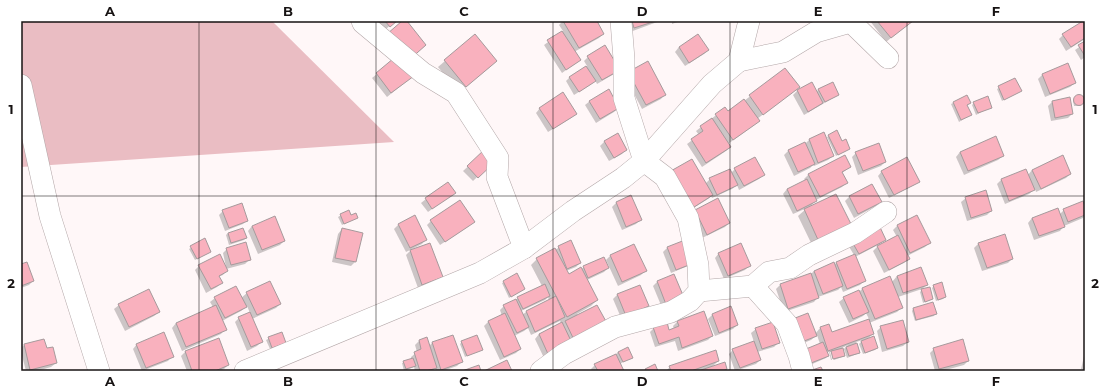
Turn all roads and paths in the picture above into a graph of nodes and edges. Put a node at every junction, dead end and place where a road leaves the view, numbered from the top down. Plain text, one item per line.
1 (362, 21) edge
2 (621, 21) edge
3 (750, 21) edge
4 (888, 58) dead end
5 (739, 60) junction
6 (21, 85) edge
7 (644, 161) junction
8 (886, 212) dead end
9 (524, 248) junction
10 (753, 286) junction
11 (699, 291) junction
12 (99, 371) edge
13 (245, 371) edge
14 (541, 371) edge
15 (803, 371) edge

1 - 9 street
2 - 7 street
3 - 5 street
4 - 5 street
5 - 7 street
6 - 12 street
7 - 9 street
7 - 11 street
8 - 10 street
9 - 13 street
10 - 11 street
10 - 15 street
11 - 14 street

